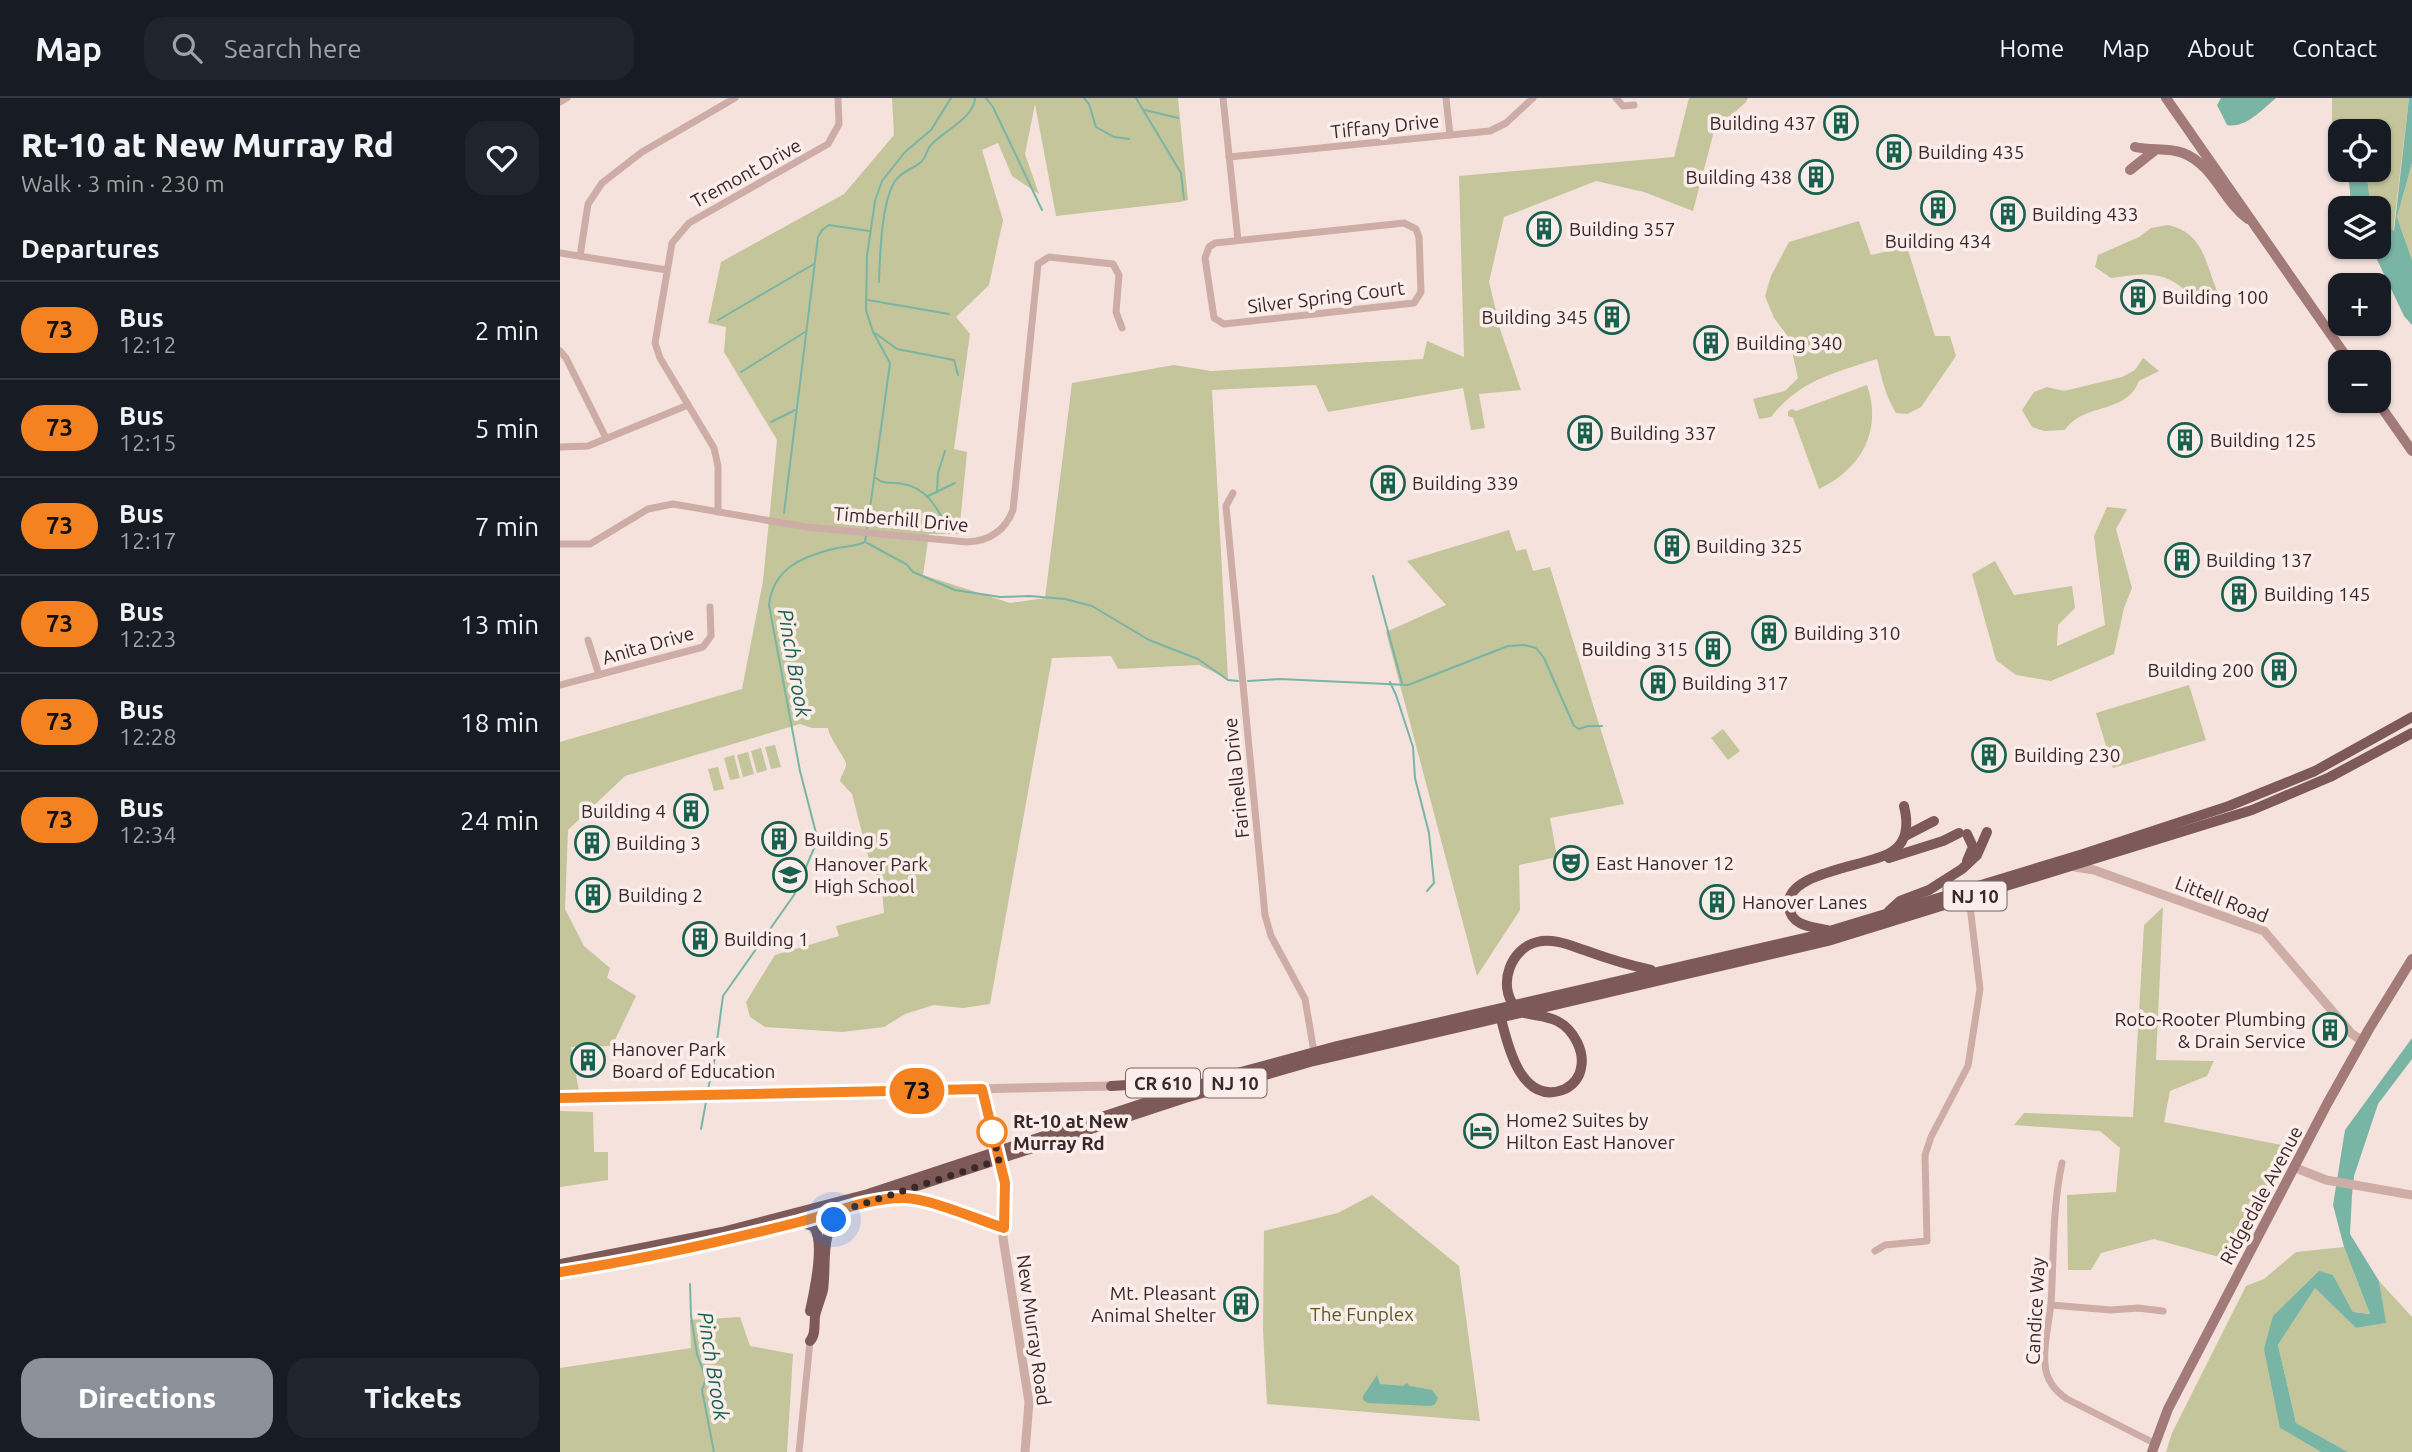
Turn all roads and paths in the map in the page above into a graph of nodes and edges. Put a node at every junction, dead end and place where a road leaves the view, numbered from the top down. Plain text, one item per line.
1 (566, 98) edge
2 (735, 98) edge
3 (838, 98) edge
4 (1223, 98) edge
5 (1446, 98) edge
6 (1533, 98) edge
7 (1616, 98) edge
8 (2166, 98) edge
9 (560, 102) edge
10 (1634, 106) dead end
11 (1450, 135) junction
12 (2135, 147) dead end
13 (2154, 151) junction
14 (1229, 157) junction
15 (2130, 170) dead end
16 (2254, 223) junction
17 (1238, 240) junction
18 (560, 253) edge
19 (580, 256) junction
20 (667, 271) junction
21 (1122, 328) dead end
22 (2342, 350) edge
23 (560, 351) edge
24 (688, 405) junction
25 (2385, 413) edge
26 (606, 438) junction
27 (560, 447) edge
28 (2412, 451) edge
29 (1233, 493) dead end
30 (718, 512) junction
31 (560, 544) edge
32 (710, 607) dead end
33 (588, 640) dead end
34 (599, 675) junction
35 (560, 685) edge
36 (2412, 717) edge
37 (2412, 733) edge
38 (1904, 806) dead end
39 (1934, 821) dead end
40 (1987, 832) dead end
41 (1905, 836) junction
42 (1863, 863) junction
43 (2068, 867) junction
44 (1962, 869) junction
45 (1969, 898) junction
46 (1884, 915) junction
47 (1830, 930) junction
48 (2412, 960) edge
49 (1655, 971) junction
50 (1517, 1008) junction
51 (1499, 1012) junction
52 (2362, 1041) junction
53 (1314, 1052) junction
54 (1216, 1079) junction
55 (1111, 1086) joint
56 (982, 1089) junction
57 (560, 1098) edge
58 (998, 1156) junction
59 (2062, 1163) dead end
60 (2295, 1168) junction
61 (2412, 1195) edge
62 (874, 1201) junction
63 (847, 1209) junction
64 (799, 1222) junction
65 (1004, 1228) junction
66 (1875, 1251) dead end
67 (560, 1264) edge
68 (560, 1272) edge
69 (2051, 1305) junction
70 (2163, 1311) dead end
71 (810, 1342) junction
72 (2153, 1448) edge
73 (799, 1452) edge
74 (1026, 1452) edge

1 - 9 street
2 - 19 street
3 - 20 street, Tremont Drive
4 - 14 street
5 - 11 street
6 - 11 street, Tiffany Drive
7 - 10 street
8 - 16 main road
11 - 14 street, Tiffany Drive
12 - 13 main road
13 - 15 main road
13 - 16 main road
14 - 17 street
16 - 22 main road
17 - 17 street, Silver Spring Court
18 - 19 street
19 - 20 street
20 - 24 street, Tremont Drive
21 - 30 street, Timberhill Drive
23 - 26 street
24 - 26 street
24 - 30 street, Tremont Drive
25 - 28 main road
26 - 27 street
29 - 53 street, Farinella Drive
30 - 31 street, Timberhill Drive
32 - 34 street, Anita Drive
33 - 34 street
34 - 35 street, Anita Drive
36 - 46 main road, NJ 10
37 - 43 main road, NJ 10
38 - 41 main road
39 - 41 main road
40 - 44 main road
41 - 42 main road
42 - 44 main road
42 - 47 main road
43 - 45 main road, NJ 10
43 - 52 street, Littell Road
44 - 46 main road
45 - 50 main road, NJ 10
45 - 66 street
46 - 47 main road, NJ 10
47 - 49 main road, NJ 10
48 - 52 main road, Ridgedale Avenue
49 - 50 main road, NJ 10
49 - 50 main road
50 - 51 main road, NJ 10
50 - 51 main road
51 - 53 main road, NJ 10
51 - 58 main road, NJ 10
52 - 60 main road, Ridgedale Avenue
53 - 54 main road, NJ 10
54 - 55 main road, CR 610
54 - 58 main road, NJ 10
55 - 56 street, CR 610
56 - 57 street, CR 610
56 - 58 street, New Murray Road
58 - 62 main road, NJ 10
58 - 65 street, New Murray Road
58 - 67 main road, NJ 10
59 - 69 street, Candice Way
60 - 61 street
60 - 72 main road, Ridgedale Avenue
62 - 63 main road, NJ 10
62 - 65 main road
63 - 64 main road, NJ 10
63 - 71 main road
64 - 68 main road, NJ 10
64 - 71 main road
65 - 74 street, New Murray Road
69 - 70 street
69 - 72 street, Candice Way
71 - 73 street

